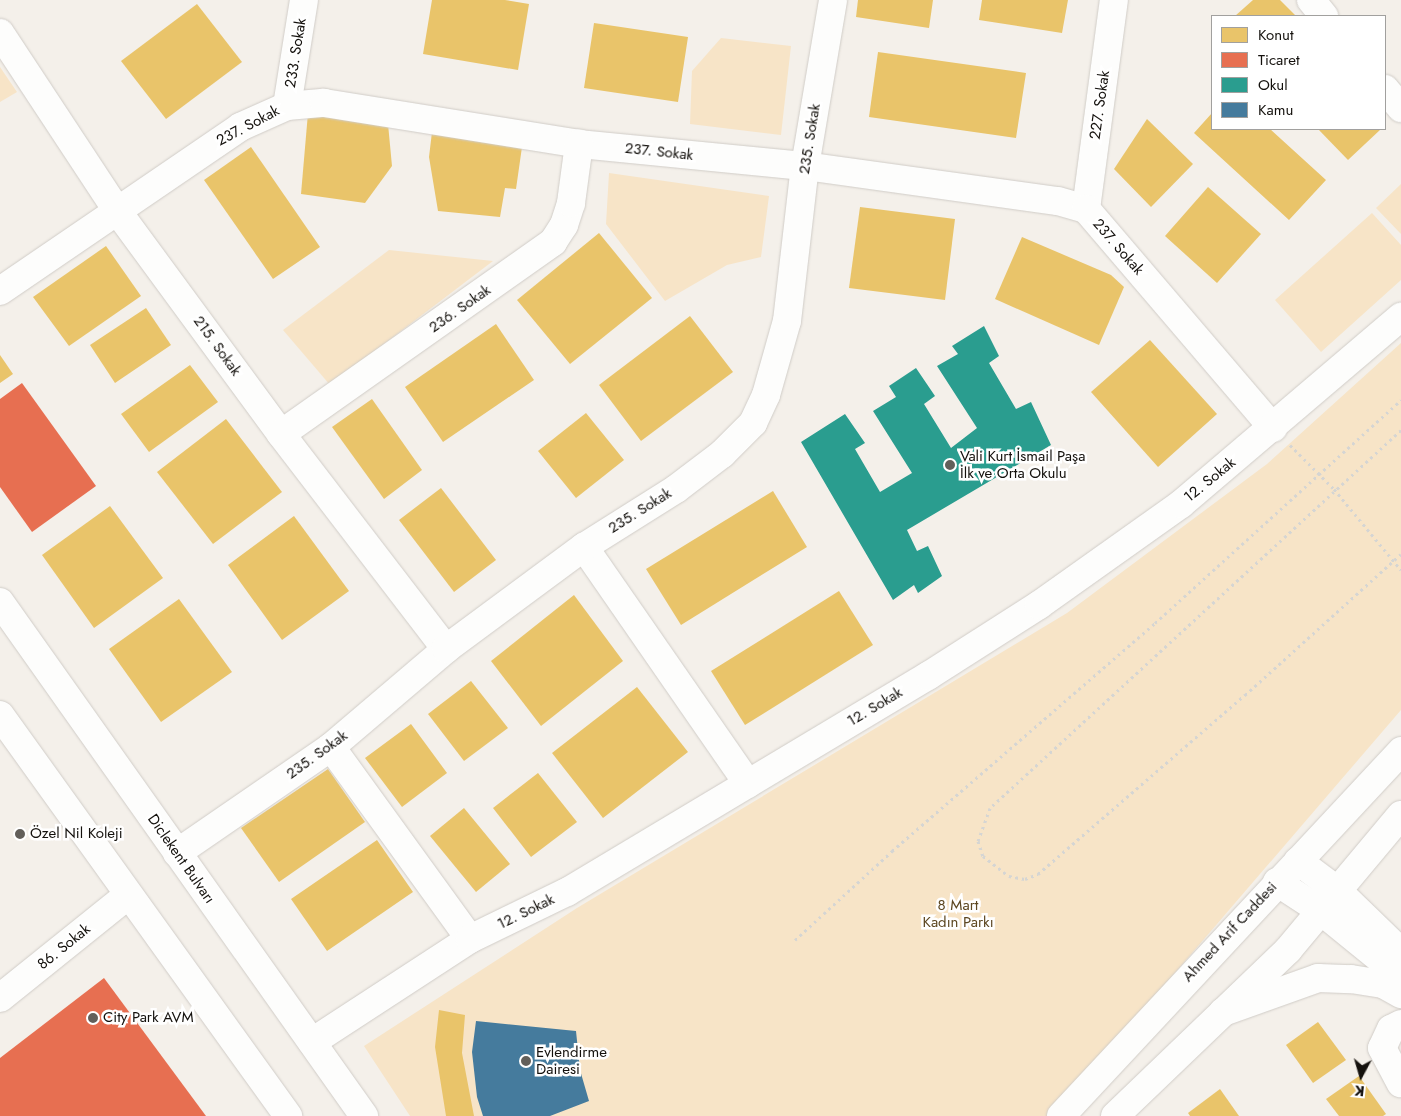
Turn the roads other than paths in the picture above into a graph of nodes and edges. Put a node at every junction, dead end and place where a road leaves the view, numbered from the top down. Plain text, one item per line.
1 (304, 0) edge
2 (833, 0) edge
3 (1114, 0) edge
4 (1310, 0) edge
5 (1323, 15) edge
6 (0, 34) edge
7 (1386, 90) edge
8 (287, 106) junction
9 (1401, 108) edge
10 (579, 144) junction
11 (804, 166) junction
12 (1086, 209) junction
13 (118, 212) junction
14 (0, 292) edge
15 (1401, 318) edge
16 (1273, 428) junction
17 (281, 434) junction
18 (584, 546) junction
19 (0, 602) edge
20 (446, 649) junction
21 (0, 715) edge
22 (331, 747) junction
23 (1401, 751) edge
24 (748, 784) junction
25 (1401, 815) edge
26 (176, 853) junction
27 (1298, 861) junction
28 (1277, 882) junction
29 (128, 895) junction
30 (1329, 901) junction
31 (470, 939) junction
32 (1401, 952) edge
33 (1401, 976) edge
34 (1401, 994) edge
35 (0, 998) edge
36 (1223, 1012) junction
37 (1401, 1024) edge
38 (312, 1042) junction
39 (1401, 1083) edge
40 (1123, 1113) edge
41 (288, 1116) edge
42 (364, 1116) edge
43 (1061, 1116) edge

1 - 8 street, 233. Sokak
2 - 11 street, 235. Sokak
3 - 12 street, 227. Sokak
4 - 5 street
6 - 13 street, 215. Sokak
7 - 9 street
8 - 10 street, 237. Sokak
8 - 13 street, 237. Sokak
10 - 11 street, 237. Sokak
10 - 17 street, 236. Sokak
11 - 12 street, 237. Sokak
11 - 18 street, 235. Sokak
12 - 16 street, 237. Sokak
13 - 14 street, 237. Sokak
13 - 17 street, 215. Sokak
15 - 16 street, 12. Sokak
16 - 24 street, 12. Sokak
17 - 20 street, 215. Sokak
18 - 20 street, 235. Sokak
18 - 24 street
19 - 26 street, Diclekent Bulvarı
20 - 22 street, 235. Sokak
21 - 29 street
22 - 26 street, 235. Sokak
22 - 31 street
23 - 27 street, Ahmed Arif Caddesi
24 - 31 street, 12. Sokak
25 - 30 street
26 - 38 street, Diclekent Bulvarı
27 - 28 street, Ahmed Arif Caddesi
27 - 30 street
28 - 30 street
28 - 43 street, Ahmed Arif Caddesi
29 - 35 street, 86. Sokak
29 - 41 street
30 - 32 street
30 - 33 street
30 - 36 street
31 - 38 street, 12. Sokak
34 - 36 street
36 - 40 street
37 - 39 street
38 - 42 street, Diclekent Bulvarı

